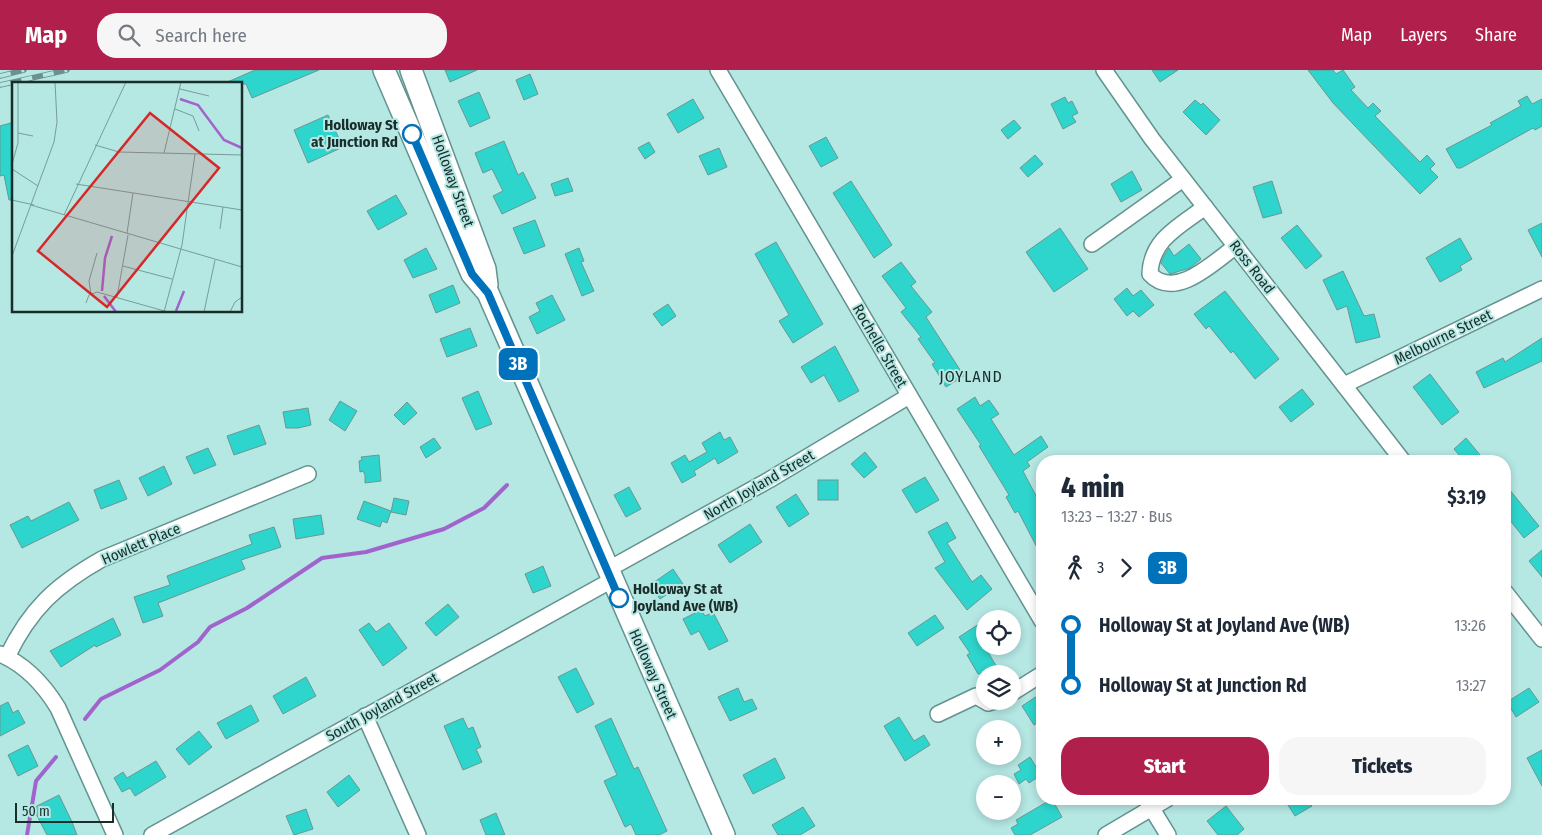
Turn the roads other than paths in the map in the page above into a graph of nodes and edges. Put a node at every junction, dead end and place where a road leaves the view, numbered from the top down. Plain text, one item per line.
1 (384, 70) edge
2 (411, 70) edge
3 (718, 70) edge
4 (1104, 70) edge
5 (1183, 179) junction
6 (1205, 207) junction
7 (1092, 244) dead end
8 (1236, 246) junction
9 (1542, 289) edge
10 (488, 293) junction
11 (1344, 385) junction
12 (908, 396) junction
13 (1398, 455) edge
14 (308, 474) dead end
15 (610, 575) junction
16 (1511, 603) edge
17 (1036, 611) edge
18 (1542, 639) edge
19 (3, 655) edge
20 (1036, 678) edge
21 (1021, 687) edge
22 (976, 696) edge
23 (938, 714) dead end
24 (365, 716) junction
25 (1146, 805) edge
26 (1150, 805) edge
27 (115, 835) edge
28 (152, 835) edge
29 (418, 835) edge
30 (724, 835) edge
31 (1106, 835) edge
32 (1168, 835) edge

1 - 10 highway, Holloway Street
2 - 10 highway, Holloway Street
3 - 12 street, Rochelle Street
4 - 5 street, Ross Road
5 - 6 street, Ross Road
5 - 7 street
6 - 8 street, Ross Road
6 - 8 street
8 - 11 street, Ross Road
9 - 11 street, Melbourne Street
10 - 15 highway, Holloway Street
11 - 13 street, Ross Road
12 - 15 street, North Joyland Street
12 - 17 street, Rochelle Street
14 - 19 street, Howlett Place
15 - 24 street, South Joyland Street
15 - 30 highway, Holloway Street
16 - 18 street
19 - 27 street
20 - 21 street
22 - 23 street
24 - 28 street, South Joyland Street
24 - 29 street
25 - 31 street
26 - 32 street

